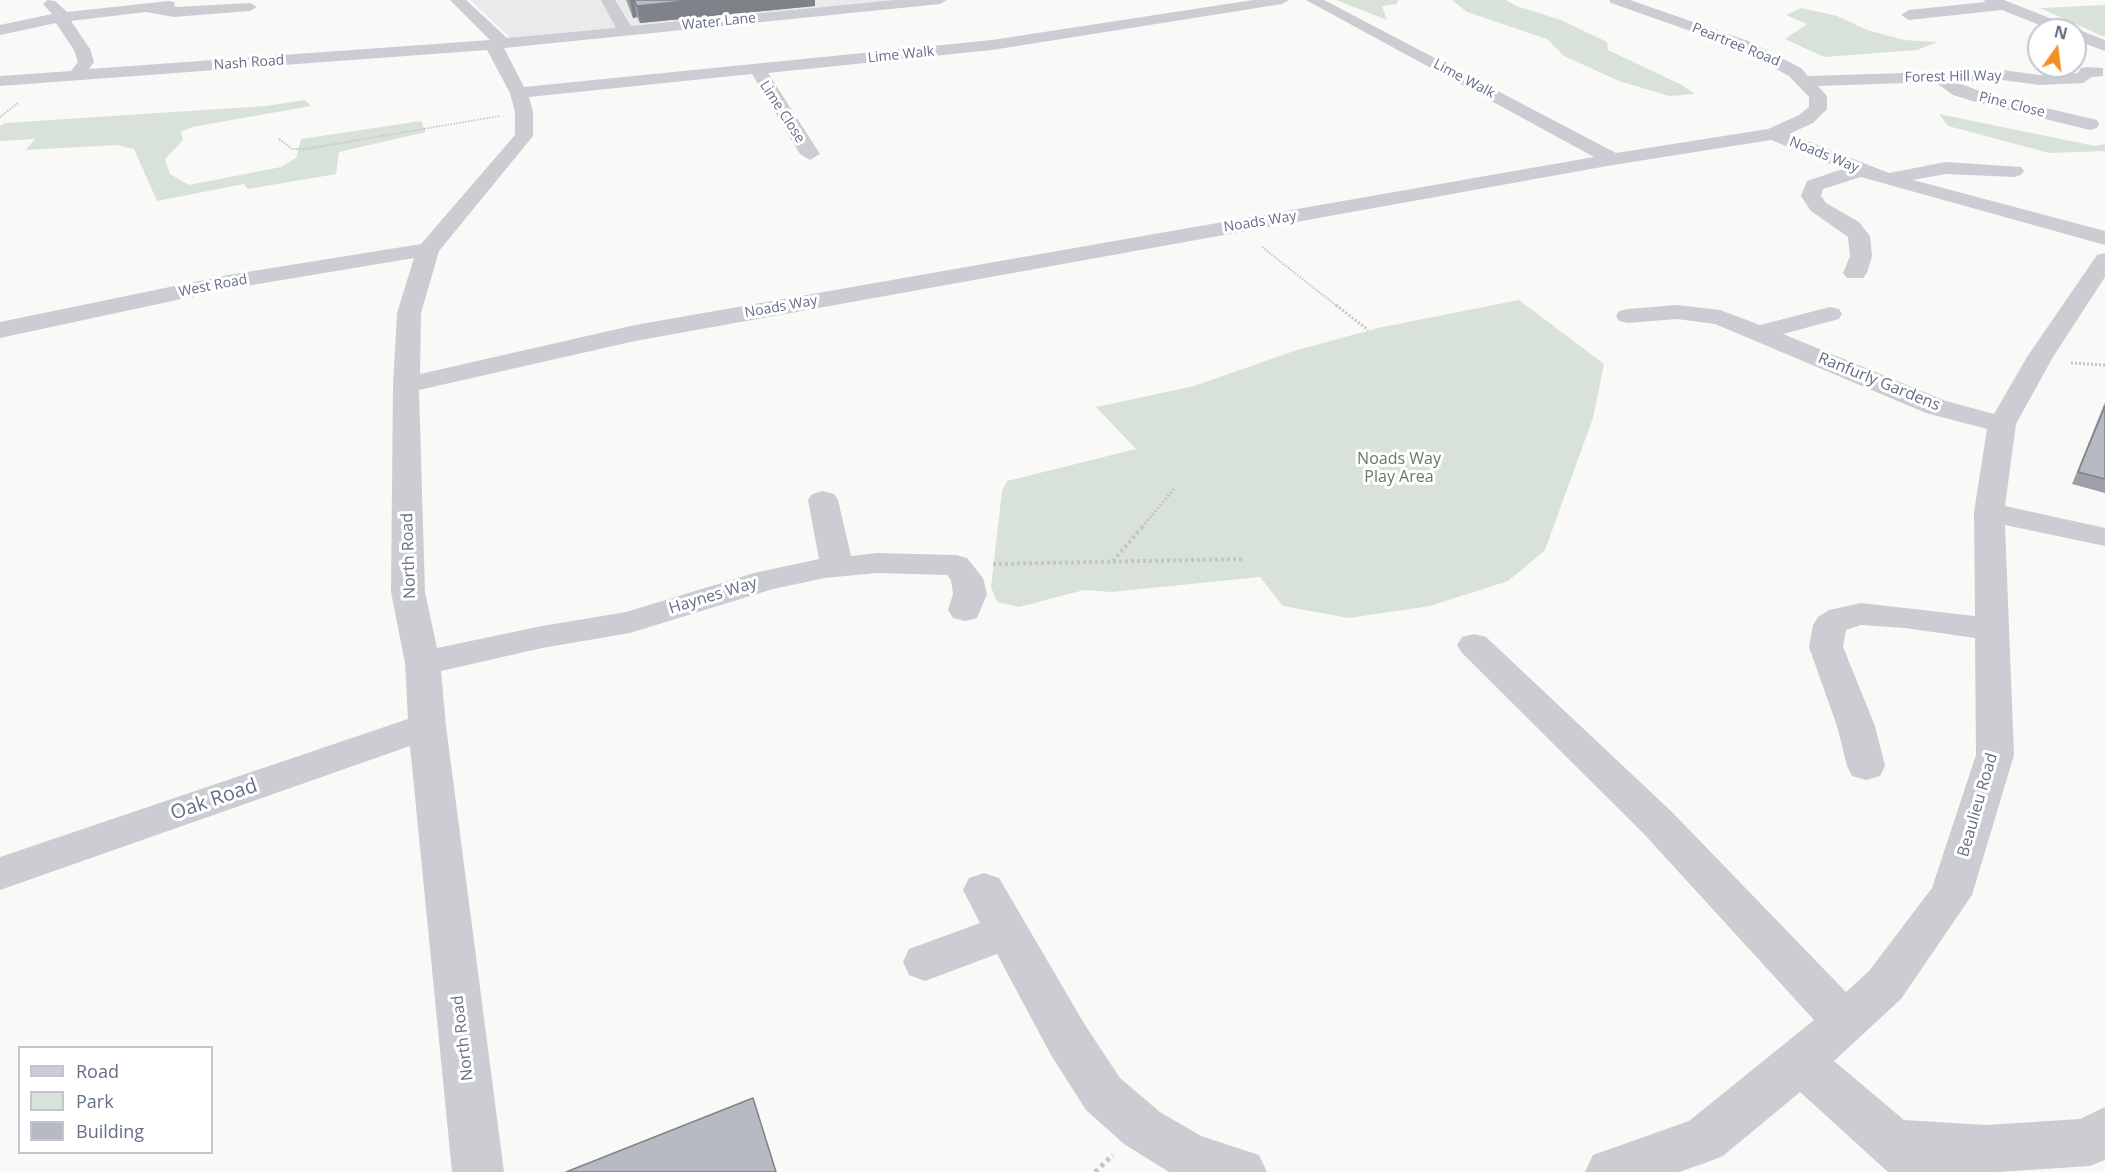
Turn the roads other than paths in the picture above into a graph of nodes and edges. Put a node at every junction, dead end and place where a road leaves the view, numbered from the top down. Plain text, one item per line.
1 (461, 0) edge
2 (608, 0) edge
3 (940, 0) edge
4 (1282, 0) edge
5 (1313, 0) edge
6 (1616, 0) edge
7 (45, 2) edge
8 (1997, 2) edge
9 (169, 6) dead end
10 (250, 7) dead end
11 (146, 8) junction
12 (1939, 12) junction
13 (1909, 15) dead end
14 (63, 17) junction
15 (2036, 18) edge
16 (1960, 20) dead end
17 (0, 30) edge
18 (626, 31) junction
19 (2087, 39) edge
20 (499, 44) junction
21 (2105, 46) edge
22 (756, 68) junction
23 (2097, 72) dead end
24 (76, 75) junction
25 (1936, 77) junction
26 (0, 81) edge
27 (1806, 81) junction
28 (521, 103) junction
29 (2090, 124) dead end
30 (1773, 134) junction
31 (830, 151) dead end
32 (810, 154) junction
33 (787, 157) dead end
34 (1613, 159) junction
35 (1861, 170) junction
36 (2014, 171) dead end
37 (1885, 179) junction
38 (2105, 238) edge
39 (428, 250) junction
40 (2105, 260) edge
41 (1855, 273) dead end
42 (1830, 314) dead end
43 (1628, 316) dead end
44 (0, 330) edge
45 (1758, 333) junction
46 (406, 386) junction
47 (2002, 424) junction
48 (823, 500) dead end
49 (1989, 512) junction
50 (2105, 537) edge
51 (837, 567) junction
52 (965, 610) dead end
53 (1993, 630) junction
54 (1474, 645) dead end
55 (423, 663) junction
56 (427, 726) junction
57 (1866, 766) dead end
58 (0, 874) edge
59 (984, 890) dead end
60 (1007, 931) junction
61 (925, 962) dead end
62 (1846, 1023) junction
63 (1800, 1062) junction
64 (2105, 1130) edge
65 (1908, 1157) edge
66 (478, 1172) edge
67 (1241, 1172) edge
68 (1611, 1172) edge

1 - 20 street
2 - 18 street
3 - 18 street, Water Lane
4 - 22 street, Lime Walk
5 - 34 street, Lime Walk
6 - 27 street, Peartree Road
7 - 14 street
8 - 12 street
8 - 15 street
9 - 11 street
10 - 11 street
11 - 14 street
12 - 13 street
12 - 16 street
14 - 17 street
14 - 24 street
18 - 20 street, Water Lane
19 - 21 street
20 - 24 street, Nash Road
20 - 28 street
22 - 28 street, Lime Walk
22 - 32 street, Lime Close
23 - 25 street, Forest Hill Way
24 - 26 street, Nash Road
25 - 27 street, Forest Hill Way
25 - 29 street, Pine Close
27 - 30 street, Peartree Road
28 - 39 street, North Road
30 - 34 street, Noads Way
30 - 35 street, Noads Way
31 - 32 street, Lime Close
32 - 33 street, Lime Close
34 - 46 street, Noads Way
35 - 37 street, Noads Way
35 - 41 street
36 - 37 street
37 - 38 street, Noads Way
39 - 44 street, West Road
39 - 46 street, North Road
40 - 47 street, Beaulieu Road
42 - 45 street
43 - 45 street, Ranfurly Gardens
45 - 47 street, Ranfurly Gardens
46 - 55 street, North Road
47 - 49 street, Beaulieu Road
48 - 51 street
49 - 50 street
49 - 53 street, Beaulieu Road
51 - 52 street, Haynes Way
51 - 55 street, Haynes Way
53 - 57 street
53 - 62 street, Beaulieu Road
54 - 62 street
55 - 56 street, North Road
56 - 58 street, Oak Road
56 - 66 street, North Road
59 - 60 street
60 - 61 street
60 - 67 street
62 - 63 street, Beaulieu Road
63 - 65 street
63 - 68 street, Beaulieu Road
64 - 65 street

